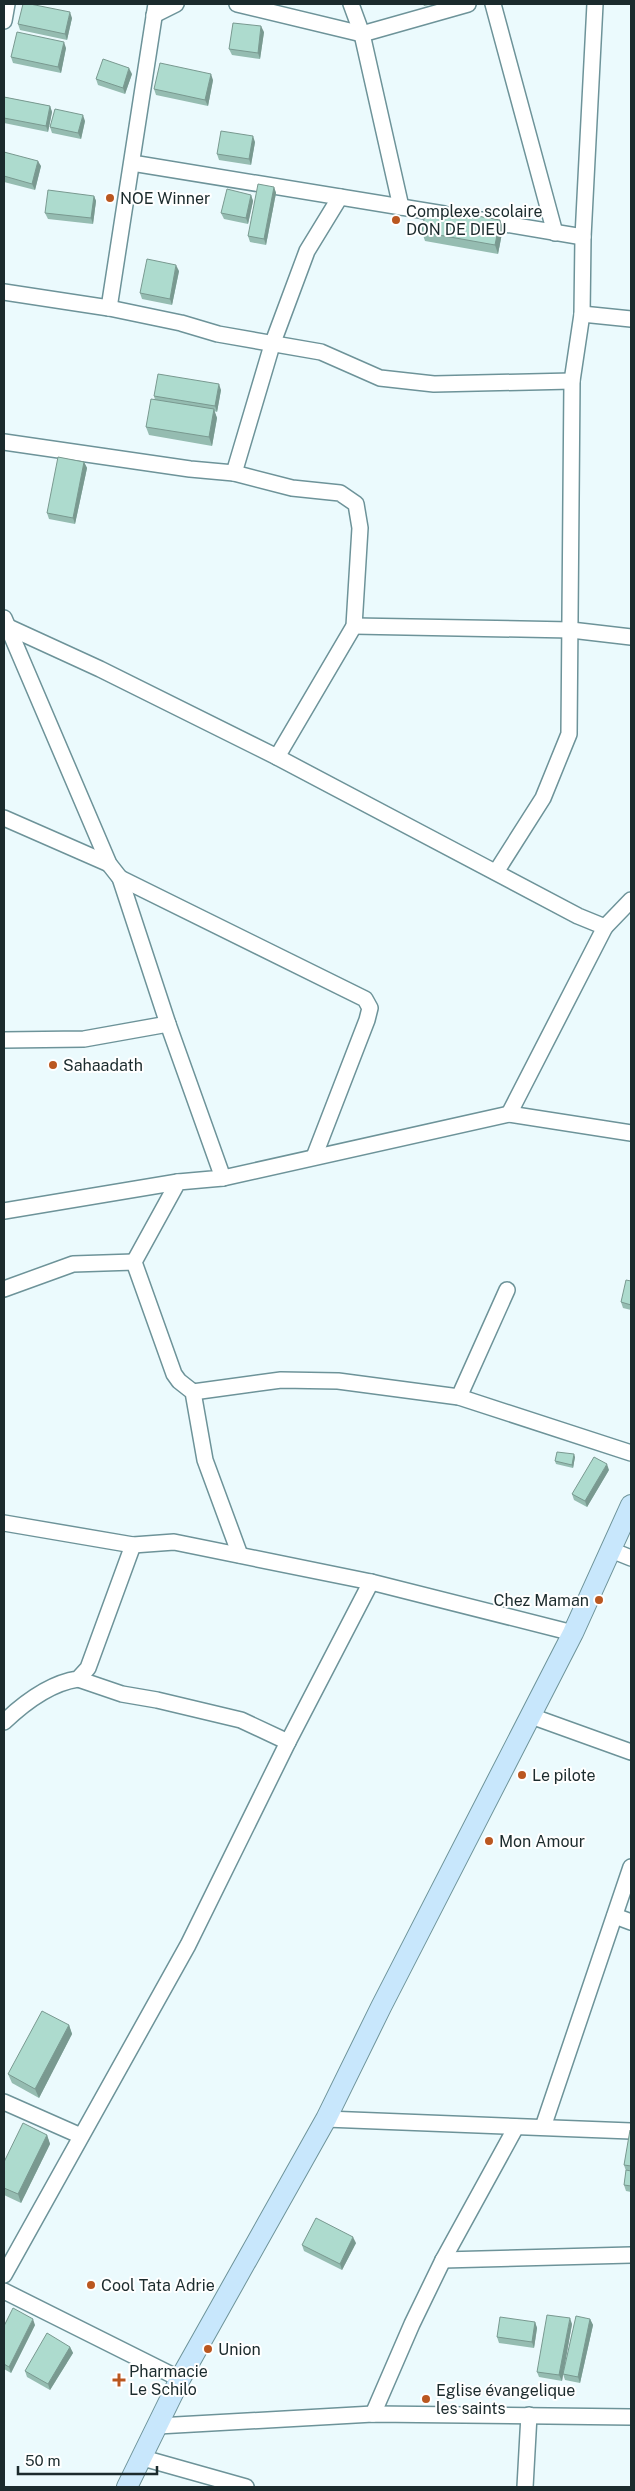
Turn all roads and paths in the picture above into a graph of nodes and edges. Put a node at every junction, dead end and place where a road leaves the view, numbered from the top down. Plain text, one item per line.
1 (7, 4) edge
2 (176, 4) edge
3 (237, 4) edge
4 (351, 4) edge
5 (468, 4) edge
6 (494, 4) edge
7 (595, 4) edge
8 (155, 9) edge
9 (4, 22) edge
10 (362, 34) junction
11 (132, 163) junction
12 (340, 197) junction
13 (401, 207) junction
14 (555, 233) junction
15 (583, 237) junction
16 (4, 292) edge
17 (109, 308) junction
18 (582, 314) junction
19 (631, 319) edge
20 (272, 345) junction
21 (572, 381) junction
22 (4, 442) edge
23 (234, 474) junction
24 (5, 622) edge
25 (354, 626) junction
26 (571, 630) junction
27 (631, 637) edge
28 (277, 757) junction
29 (4, 818) edge
30 (109, 864) junction
31 (496, 872) junction
32 (120, 878) junction
33 (631, 900) edge
34 (605, 927) junction
35 (168, 1024) junction
36 (4, 1040) edge
37 (509, 1114) junction
38 (631, 1133) edge
39 (314, 1156) junction
40 (223, 1178) junction
41 (178, 1182) junction
42 (4, 1211) edge
43 (134, 1262) junction
44 (4, 1289) edge
45 (508, 1290) dead end
46 (193, 1392) junction
47 (459, 1398) junction
48 (631, 1452) edge
49 (631, 1505) edge
50 (4, 1523) edge
51 (133, 1545) junction
52 (610, 1550) junction
53 (240, 1555) junction
54 (631, 1558) edge
55 (371, 1582) junction
56 (573, 1633) junction
57 (78, 1679) junction
58 (531, 1716) junction
59 (4, 1722) edge
60 (288, 1742) junction
61 (631, 1752) edge
62 (631, 1866) edge
63 (615, 1916) junction
64 (631, 1922) edge
65 (4, 2102) edge
66 (326, 2119) junction
67 (516, 2127) junction
68 (543, 2127) junction
69 (631, 2131) edge
70 (81, 2136) junction
71 (631, 2255) edge
72 (443, 2260) junction
73 (4, 2275) edge
74 (4, 2291) edge
75 (180, 2379) junction
76 (373, 2414) junction
77 (529, 2415) junction
78 (631, 2417) edge
79 (158, 2426) junction
80 (143, 2458) junction
81 (127, 2487) edge
82 (246, 2487) edge
83 (525, 2487) edge

1 - 9 street
2 - 8 street
3 - 10 street
4 - 10 street
5 - 10 street
6 - 14 street
7 - 15 street
8 - 11 street
10 - 13 street
11 - 12 street
11 - 17 street
12 - 13 street
12 - 20 street
13 - 14 street
14 - 15 street
15 - 18 street
16 - 17 street
17 - 20 street
18 - 19 street
18 - 21 street
20 - 21 street
20 - 23 street
21 - 26 street
22 - 23 street
23 - 25 street
24 - 28 street
24 - 30 street
25 - 26 street
25 - 28 street
26 - 27 street
26 - 31 street
28 - 31 street
29 - 30 street
30 - 32 street
31 - 34 street
32 - 35 street
32 - 39 street
33 - 34 street
34 - 37 street
35 - 36 street
35 - 40 street
37 - 38 street
37 - 39 street
39 - 40 street
40 - 41 street
41 - 42 street
41 - 43 street
43 - 44 street
43 - 46 street
45 - 47 street
46 - 47 street
46 - 53 street
47 - 48 street
49 - 52 main road
50 - 51 street
51 - 53 street
51 - 57 street
52 - 54 street
52 - 56 main road
53 - 55 street
55 - 56 street
55 - 60 street
56 - 58 main road
57 - 59 street
57 - 60 street
58 - 61 street
58 - 66 main road
60 - 70 street
62 - 63 street
63 - 64 street
63 - 68 street
65 - 70 street
66 - 67 street
66 - 75 main road
67 - 68 street
67 - 72 street
68 - 69 street
70 - 73 street
71 - 72 street
72 - 76 street
74 - 75 street
75 - 79 main road
76 - 77 street
76 - 79 street
77 - 78 street
77 - 83 street
79 - 80 main road
80 - 81 main road
80 - 82 street

